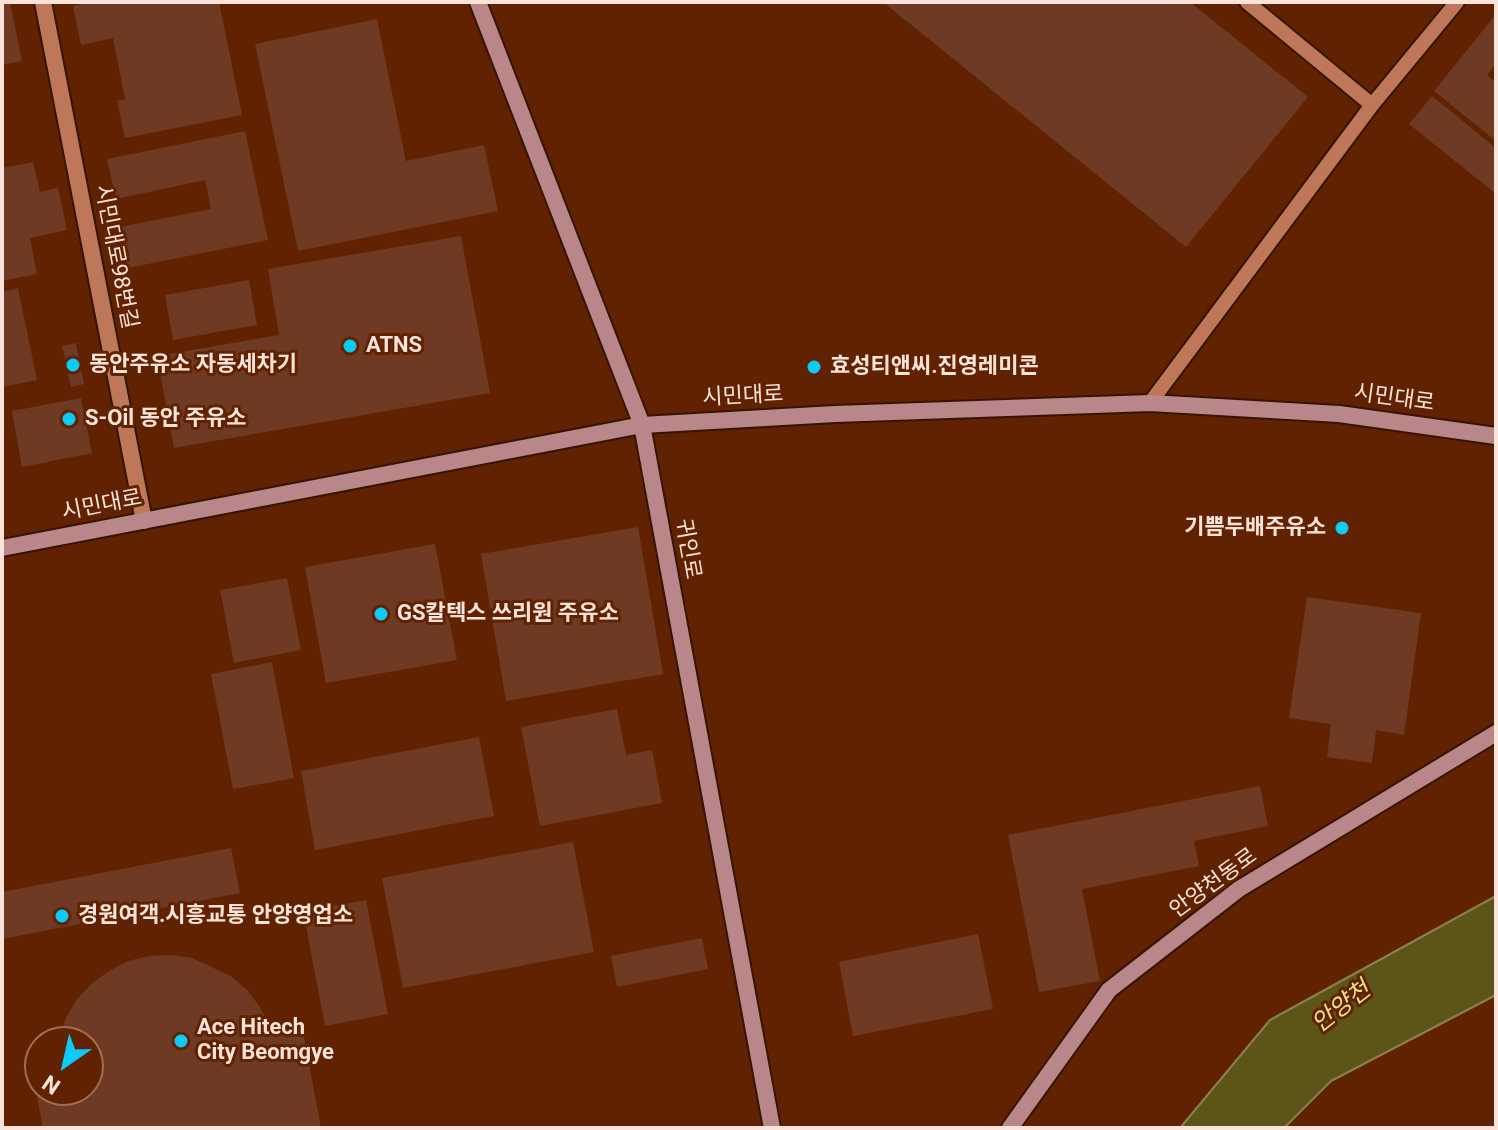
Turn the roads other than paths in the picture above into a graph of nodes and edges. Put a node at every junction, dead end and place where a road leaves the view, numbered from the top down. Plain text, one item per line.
1 (43, 2) edge
2 (478, 2) edge
3 (1247, 2) edge
4 (1457, 2) edge
5 (1372, 105) junction
6 (1150, 403) junction
7 (642, 425) junction
8 (1496, 436) edge
9 (144, 521) junction
10 (2, 548) edge
11 (1496, 733) edge
12 (772, 1128) edge
13 (1010, 1128) edge

1 - 9 street, 시민대로98번길
2 - 7 street, 귀인로
3 - 5 lane
4 - 5 lane
5 - 6 lane
6 - 7 street, 시민대로
6 - 8 street, 시민대로
7 - 9 street, 시민대로
7 - 12 street, 귀인로
9 - 10 street, 시민대로
11 - 13 street, 안양천동로

